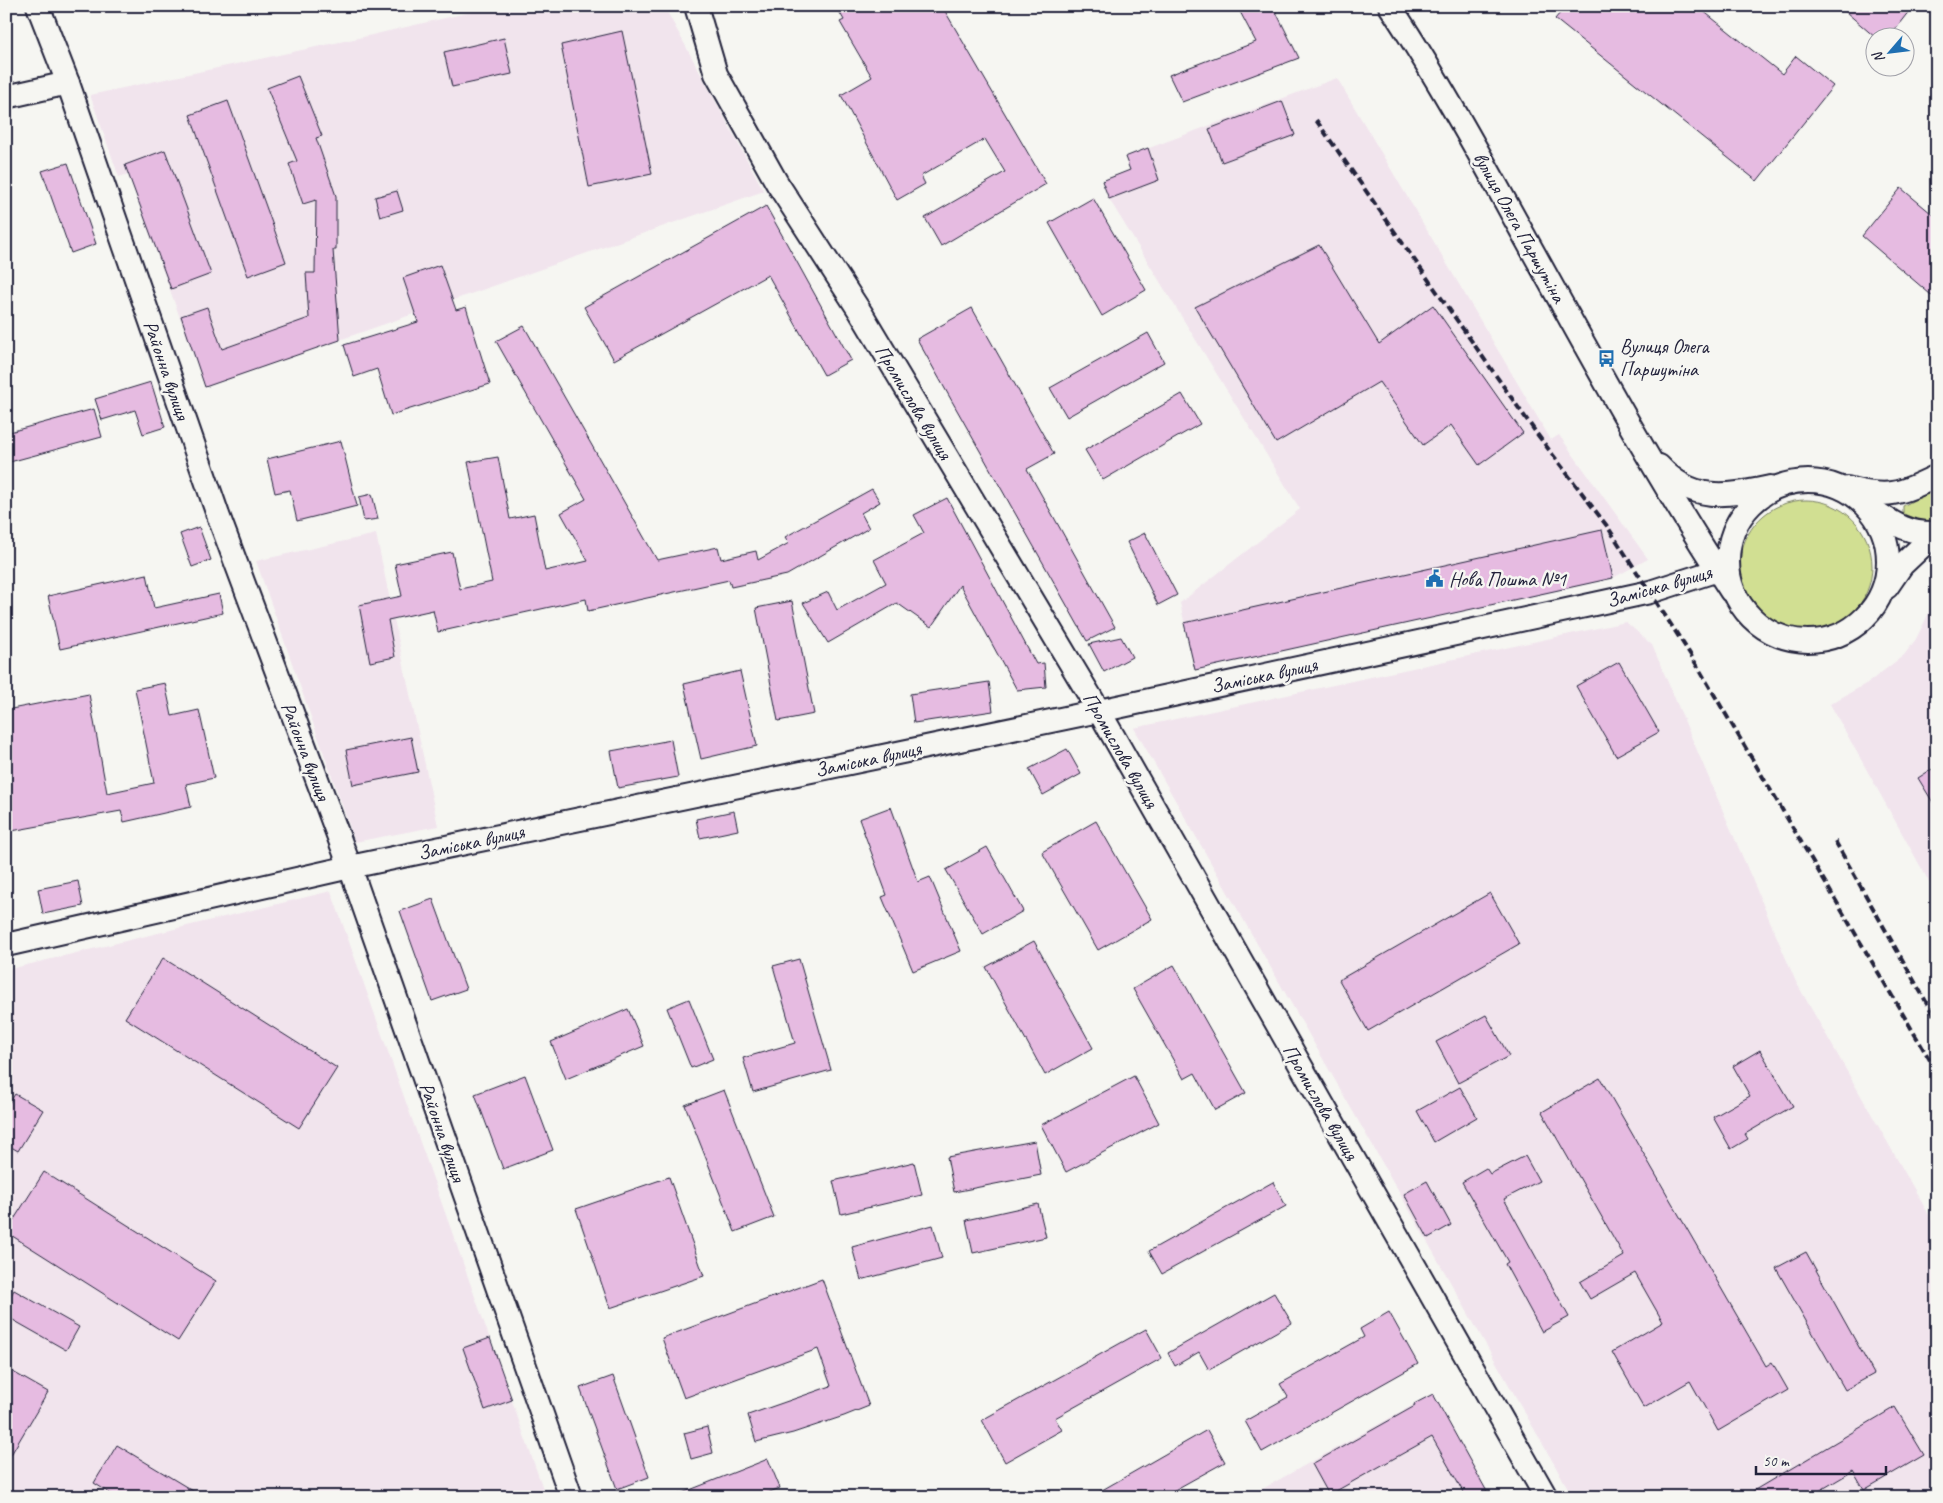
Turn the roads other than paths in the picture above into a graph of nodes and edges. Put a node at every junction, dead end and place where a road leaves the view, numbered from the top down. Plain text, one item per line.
1 (38, 6) edge
2 (696, 6) edge
3 (1390, 6) edge
4 (68, 83) junction
5 (6, 97) edge
6 (1645, 451) junction
7 (1937, 476) edge
8 (1827, 482) junction
9 (1783, 484) junction
10 (1865, 504) junction
11 (1936, 533) edge
12 (1722, 567) junction
13 (1882, 593) junction
14 (1099, 711) junction
15 (350, 867) junction
16 (6, 945) edge
17 (571, 1497) edge
18 (1546, 1497) edge

1 - 4 street, Районна вулиця
2 - 14 street, Промислова вулиця
3 - 6 street, вулиця Олега Паршутіна
4 - 5 street
4 - 15 street, Районна вулиця
6 - 9 street, вулиця Олега Паршутіна
6 - 12 street, вулиця Олега Паршутіна
7 - 8 street
8 - 9 street
8 - 10 street
9 - 12 street
10 - 11 street
10 - 13 street
11 - 13 street
12 - 13 street
12 - 14 street, Заміська вулиця
14 - 15 street, Заміська вулиця
14 - 18 street, Промислова вулиця
15 - 16 street, Заміська вулиця
15 - 17 street, Районна вулиця

